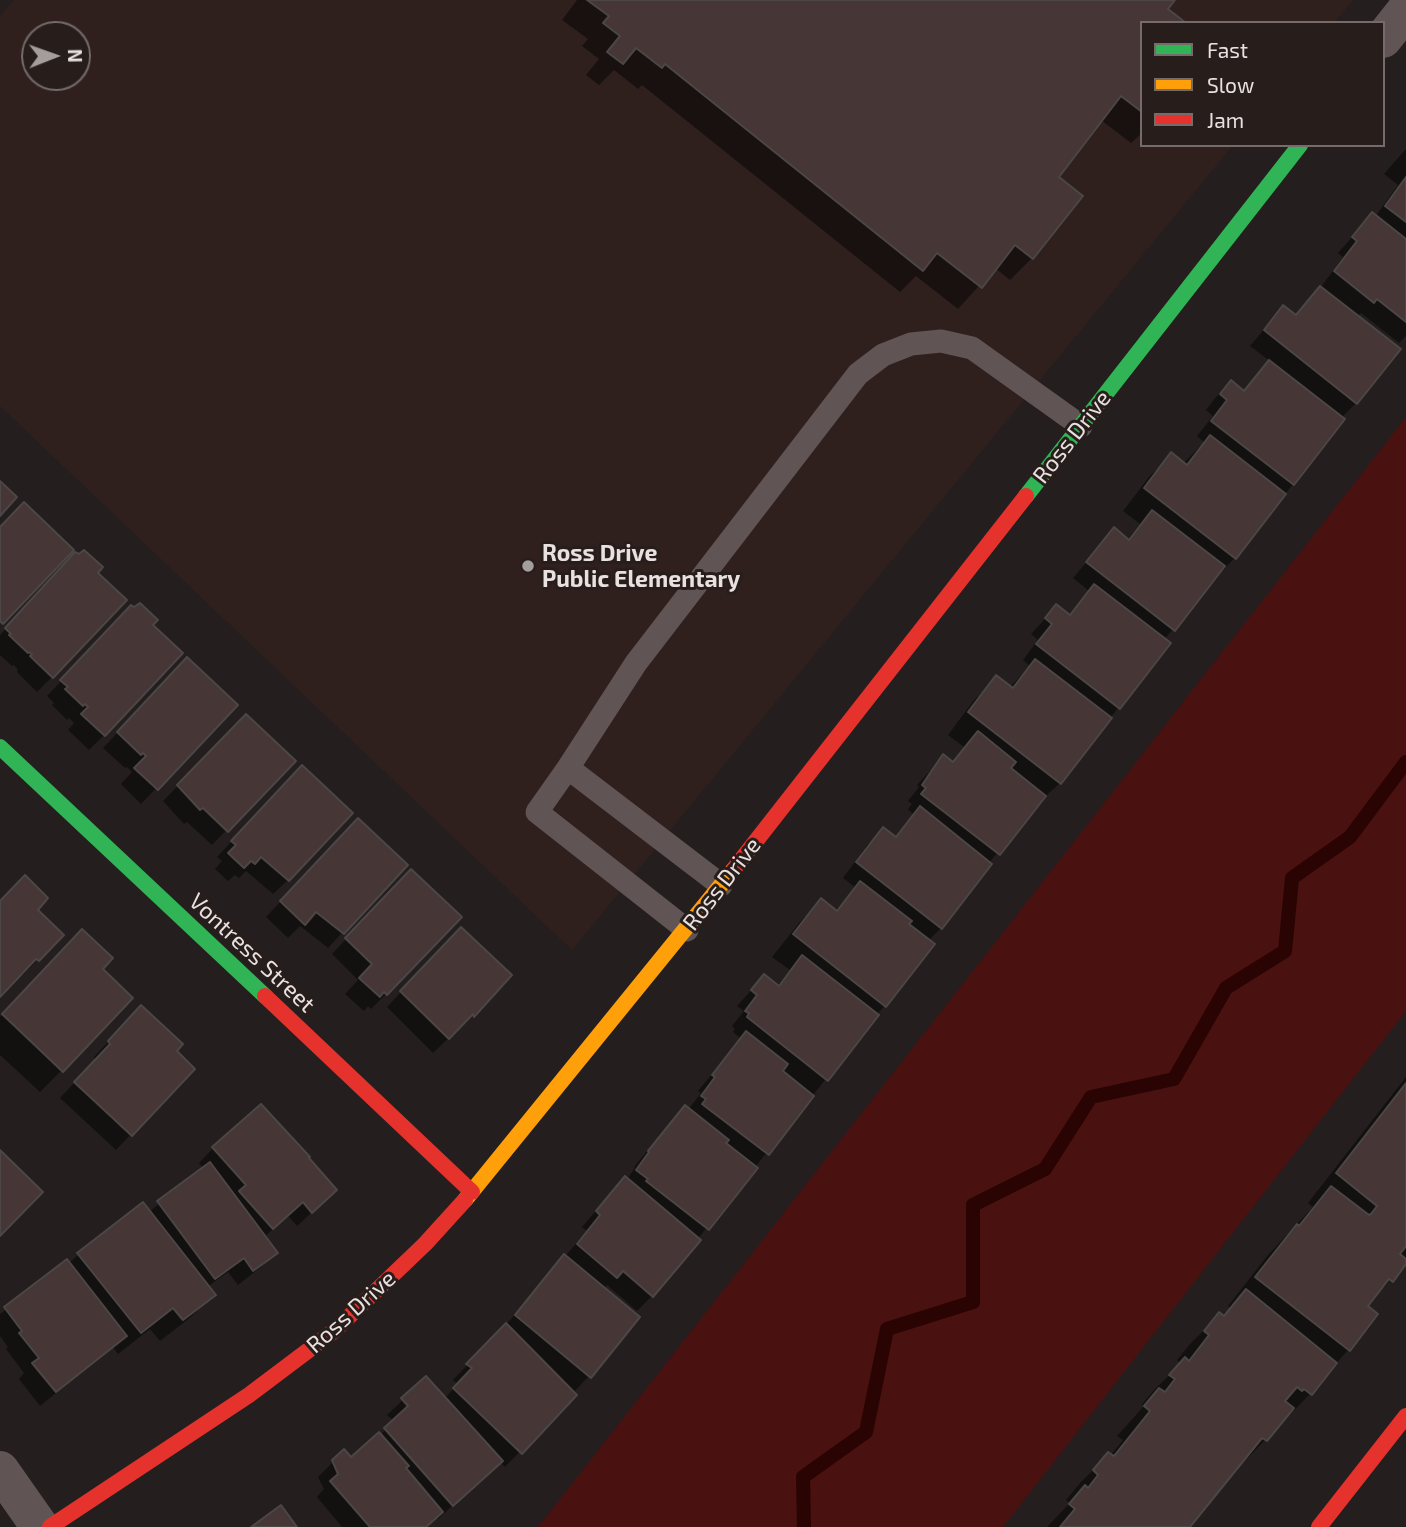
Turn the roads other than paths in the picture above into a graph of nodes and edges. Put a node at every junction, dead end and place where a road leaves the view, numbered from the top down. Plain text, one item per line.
1 (1406, 10) edge
2 (1385, 36) edge
3 (1298, 147) edge
4 (1081, 426) junction
5 (0, 747) edge
6 (568, 768) junction
7 (721, 886) junction
8 (687, 930) junction
9 (472, 1192) junction
10 (1399, 1437) edge
11 (0, 1470) edge
12 (40, 1527) edge
13 (50, 1527) edge
14 (1320, 1527) edge

1 - 2 street
3 - 4 street, Ross Drive
4 - 6 lane
4 - 7 street, Ross Drive
5 - 9 street, Vontress Street
6 - 7 lane
6 - 8 lane
7 - 8 street, Ross Drive
8 - 9 street, Ross Drive
9 - 13 street, Ross Drive
10 - 14 street
11 - 12 street

